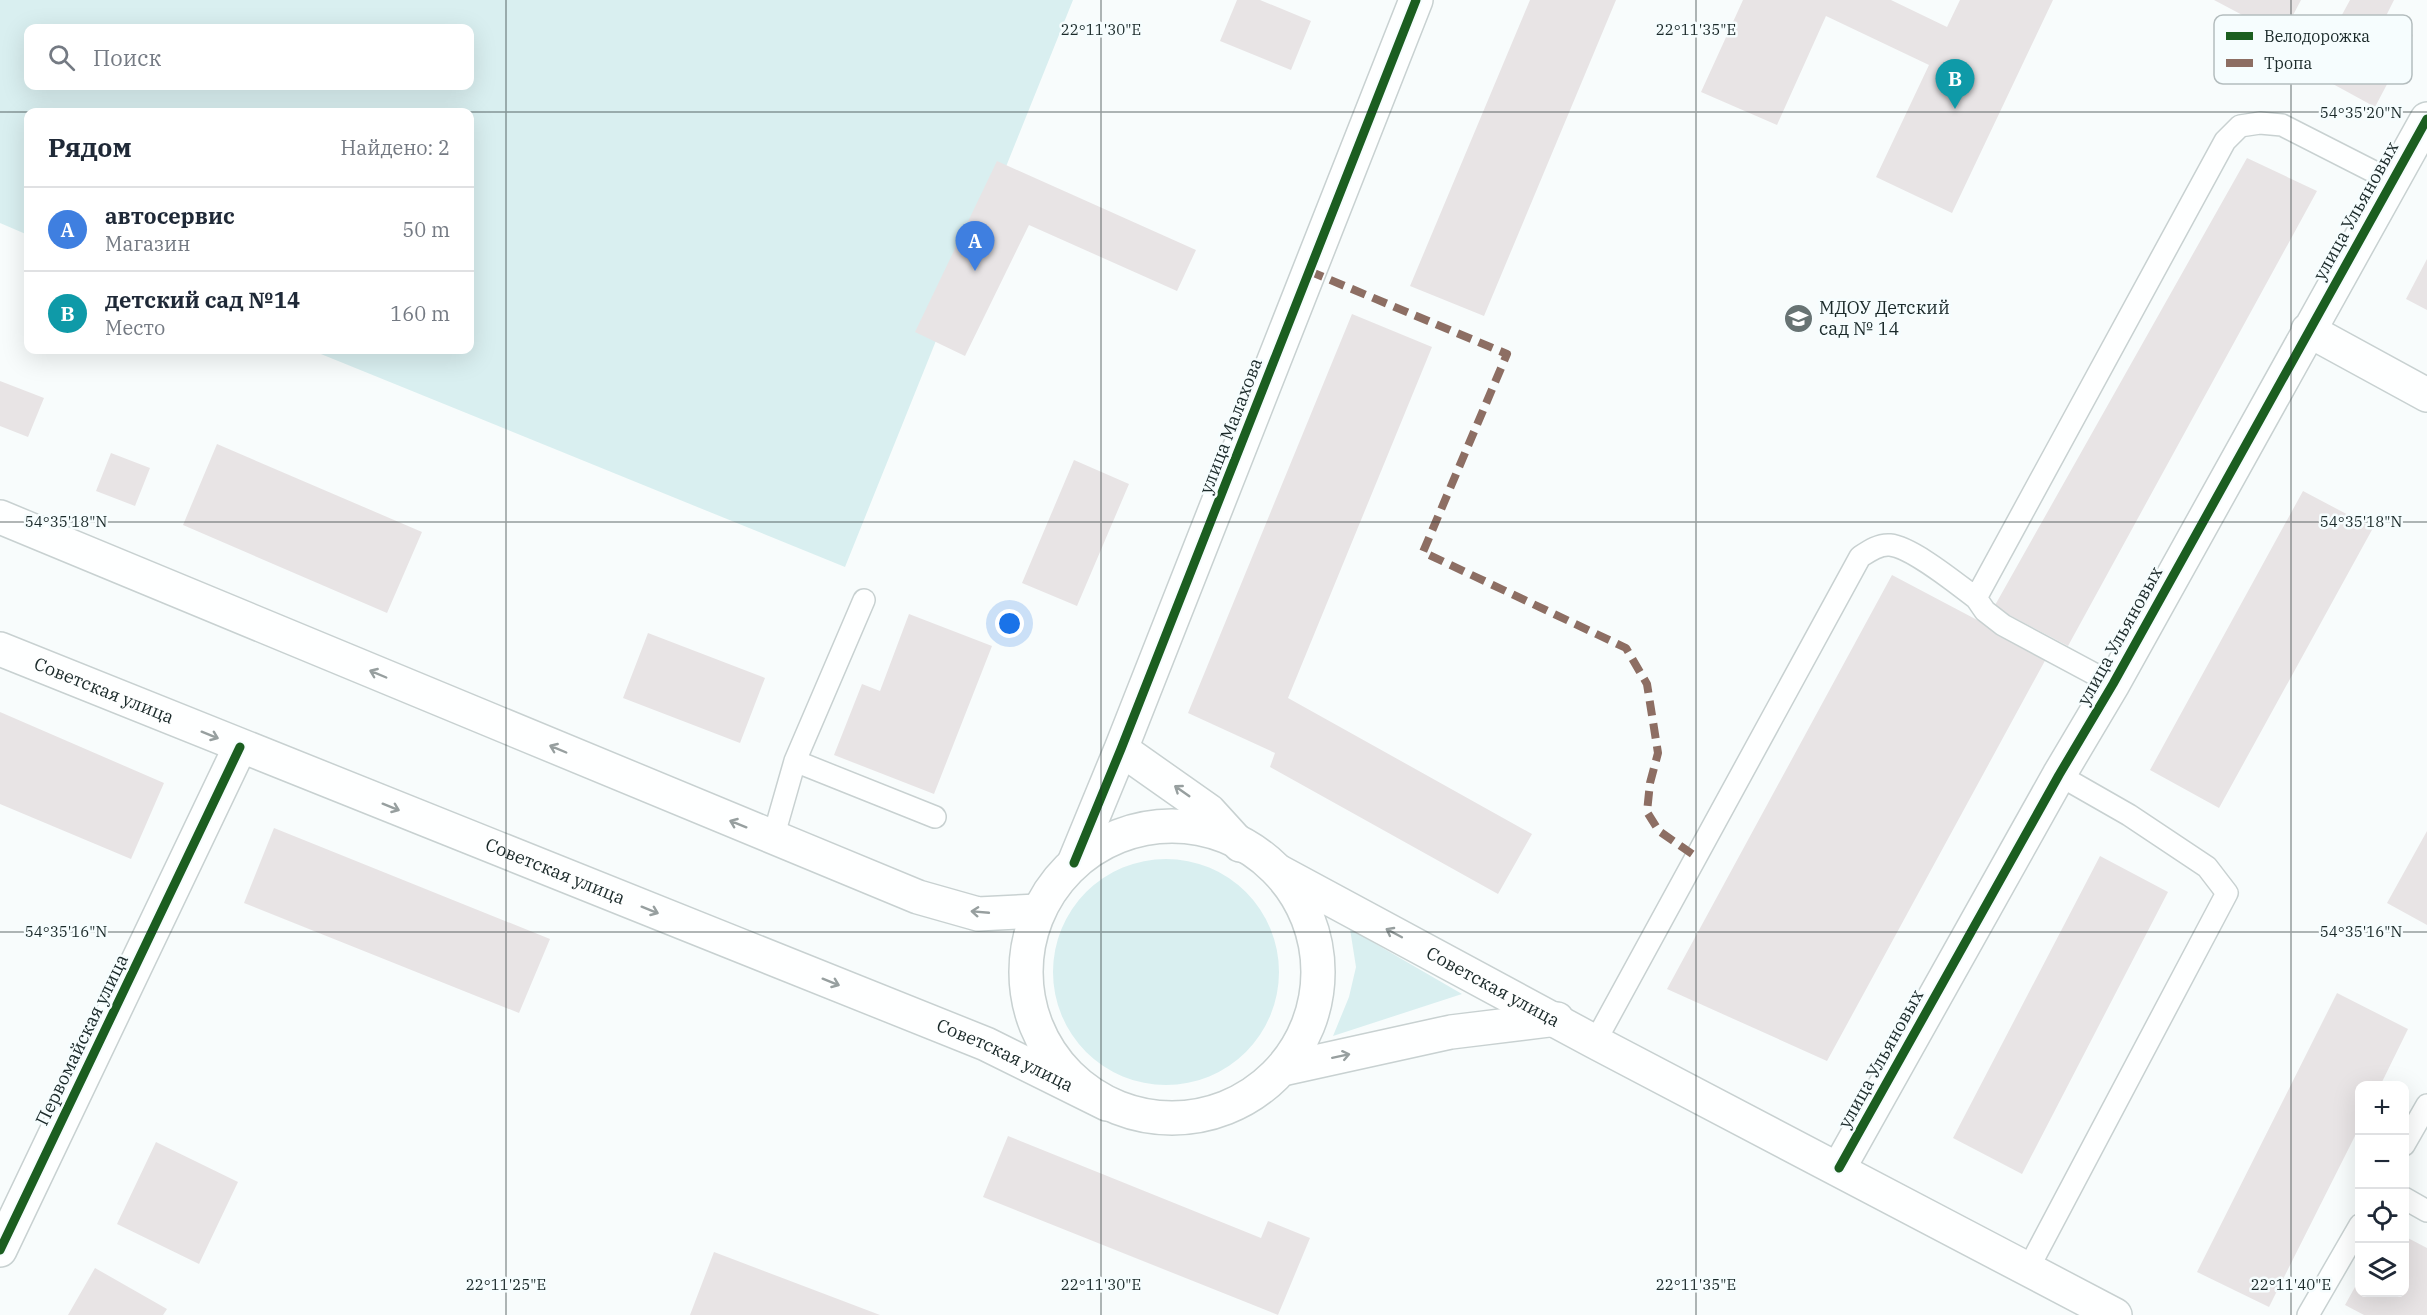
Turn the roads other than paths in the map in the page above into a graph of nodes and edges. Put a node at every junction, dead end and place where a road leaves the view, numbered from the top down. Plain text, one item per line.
1 (1416, 0) edge
2 (2427, 119) edge
3 (2392, 181) junction
4 (2308, 330) junction
5 (2427, 395) edge
6 (0, 517) edge
7 (1976, 597) junction
8 (864, 600) dead end
9 (0, 649) edge
10 (2113, 684) junction
11 (240, 747) junction
12 (1121, 749) junction
13 (795, 760) junction
14 (2059, 775) junction
15 (935, 817) dead end
16 (773, 838) junction
17 (1240, 845) junction
18 (1074, 863) junction
19 (1280, 872) junction
20 (1038, 911) junction
21 (1557, 1019) junction
22 (1595, 1041) junction
23 (1283, 1069) junction
24 (1107, 1104) junction
25 (2427, 1105) edge
26 (2409, 1136) edge
27 (1839, 1168) junction
28 (2409, 1201) edge
29 (2427, 1211) edge
30 (2355, 1234) edge
31 (0, 1250) edge
32 (2028, 1269) junction
33 (2115, 1315) edge
34 (2308, 1315) edge

1 - 12 main road, улица Малахова
2 - 3 main road, улица Ульяновых
3 - 4 main road, улица Ульяновых
3 - 7 lane
4 - 5 main road
4 - 10 main road, улица Ульяновых
16 -> 6 main road
7 - 10 lane
7 - 22 lane
8 - 13 lane
9 -> 11 main road, Советская улица
10 - 14 main road, улица Ульяновых
11 -> 24 main road, Советская улица
11 - 31 main road, Первомайская улица
17 -> 12 main road
12 - 18 main road, улица Малахова
13 - 15 lane
13 - 16 lane
14 - 27 main road, улица Ульяновых
14 - 32 lane
20 -> 16 main road
17 - 18 main road, Советская улица
17 - 19 main road, Советская улица
18 - 20 main road, Советская улица
21 -> 19 main road, Советская улица
19 - 23 main road, Советская улица
20 - 24 main road, Советская улица
21 - 22 main road
23 -> 21 main road, Советская улица
22 - 27 main road
23 - 24 main road, Советская улица
25 - 26 lane
27 - 32 main road
28 - 29 lane
30 - 34 lane
32 - 33 main road

